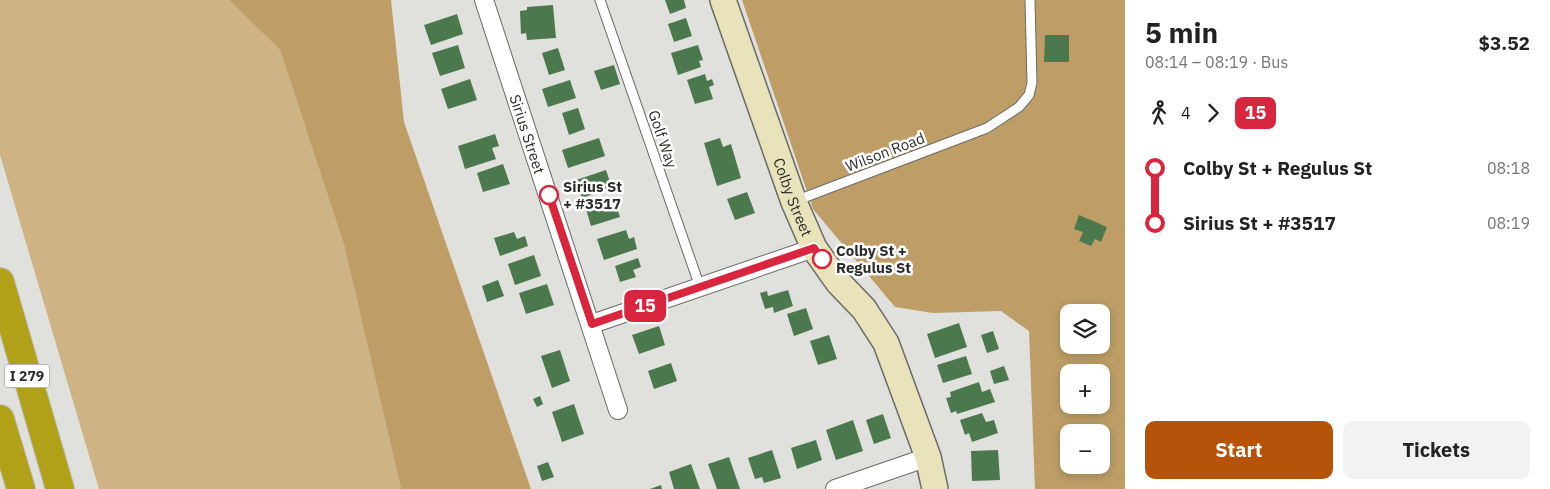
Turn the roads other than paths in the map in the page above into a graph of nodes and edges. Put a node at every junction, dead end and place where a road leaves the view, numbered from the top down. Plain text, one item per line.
1 (484, 0) edge
2 (600, 0) edge
3 (723, 0) edge
4 (1030, 0) edge
5 (794, 202) junction
6 (814, 248) junction
7 (0, 282) edge
8 (700, 287) junction
9 (592, 324) junction
10 (618, 410) dead end
11 (0, 419) edge
12 (928, 457) junction
13 (21, 489) edge
14 (60, 489) edge
15 (835, 489) edge
16 (935, 489) edge

1 - 9 street, Sirius Street
2 - 8 lane, Golf Way
3 - 5 street, Colby Street
4 - 5 lane, Wilson Road
5 - 6 street, Colby Street
6 - 8 street
6 - 12 street, Colby Street
7 - 14 highway, I 279
8 - 9 street
9 - 10 street, Sirius Street
11 - 13 highway
12 - 15 street
12 - 16 street, Colby Street

